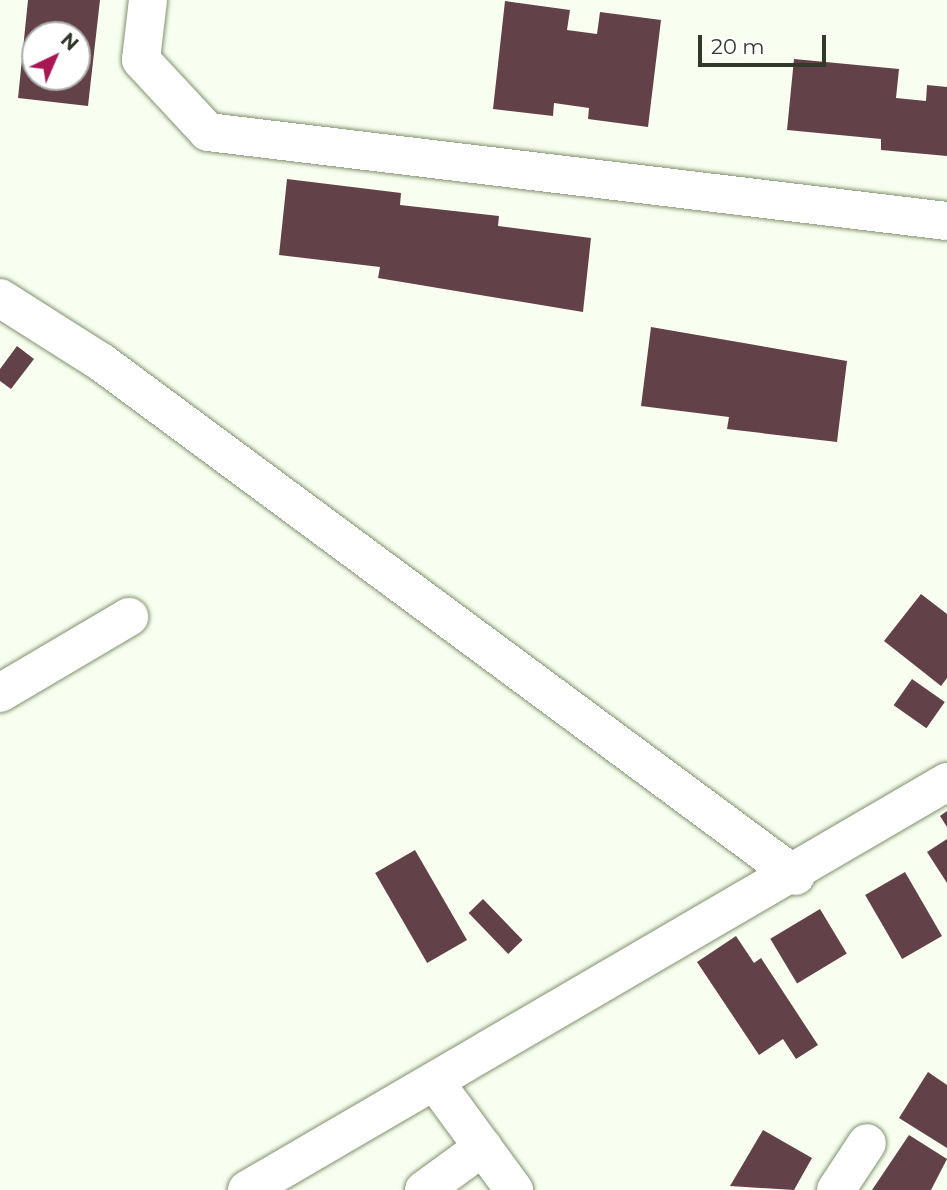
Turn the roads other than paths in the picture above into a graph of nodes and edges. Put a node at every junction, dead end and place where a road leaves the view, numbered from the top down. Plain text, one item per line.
1 (148, 0) edge
2 (947, 221) edge
3 (0, 298) edge
4 (130, 617) dead end
5 (0, 693) edge
6 (947, 782) edge
7 (796, 876) junction
8 (435, 1082) junction
9 (867, 1143) dead end
10 (483, 1147) junction
11 (247, 1190) edge
12 (424, 1190) edge
13 (514, 1190) edge
14 (836, 1190) edge

1 - 2 street
3 - 7 street
4 - 5 street
6 - 7 street
7 - 8 street
8 - 10 street
8 - 11 street
9 - 14 street
10 - 12 street
10 - 13 street

